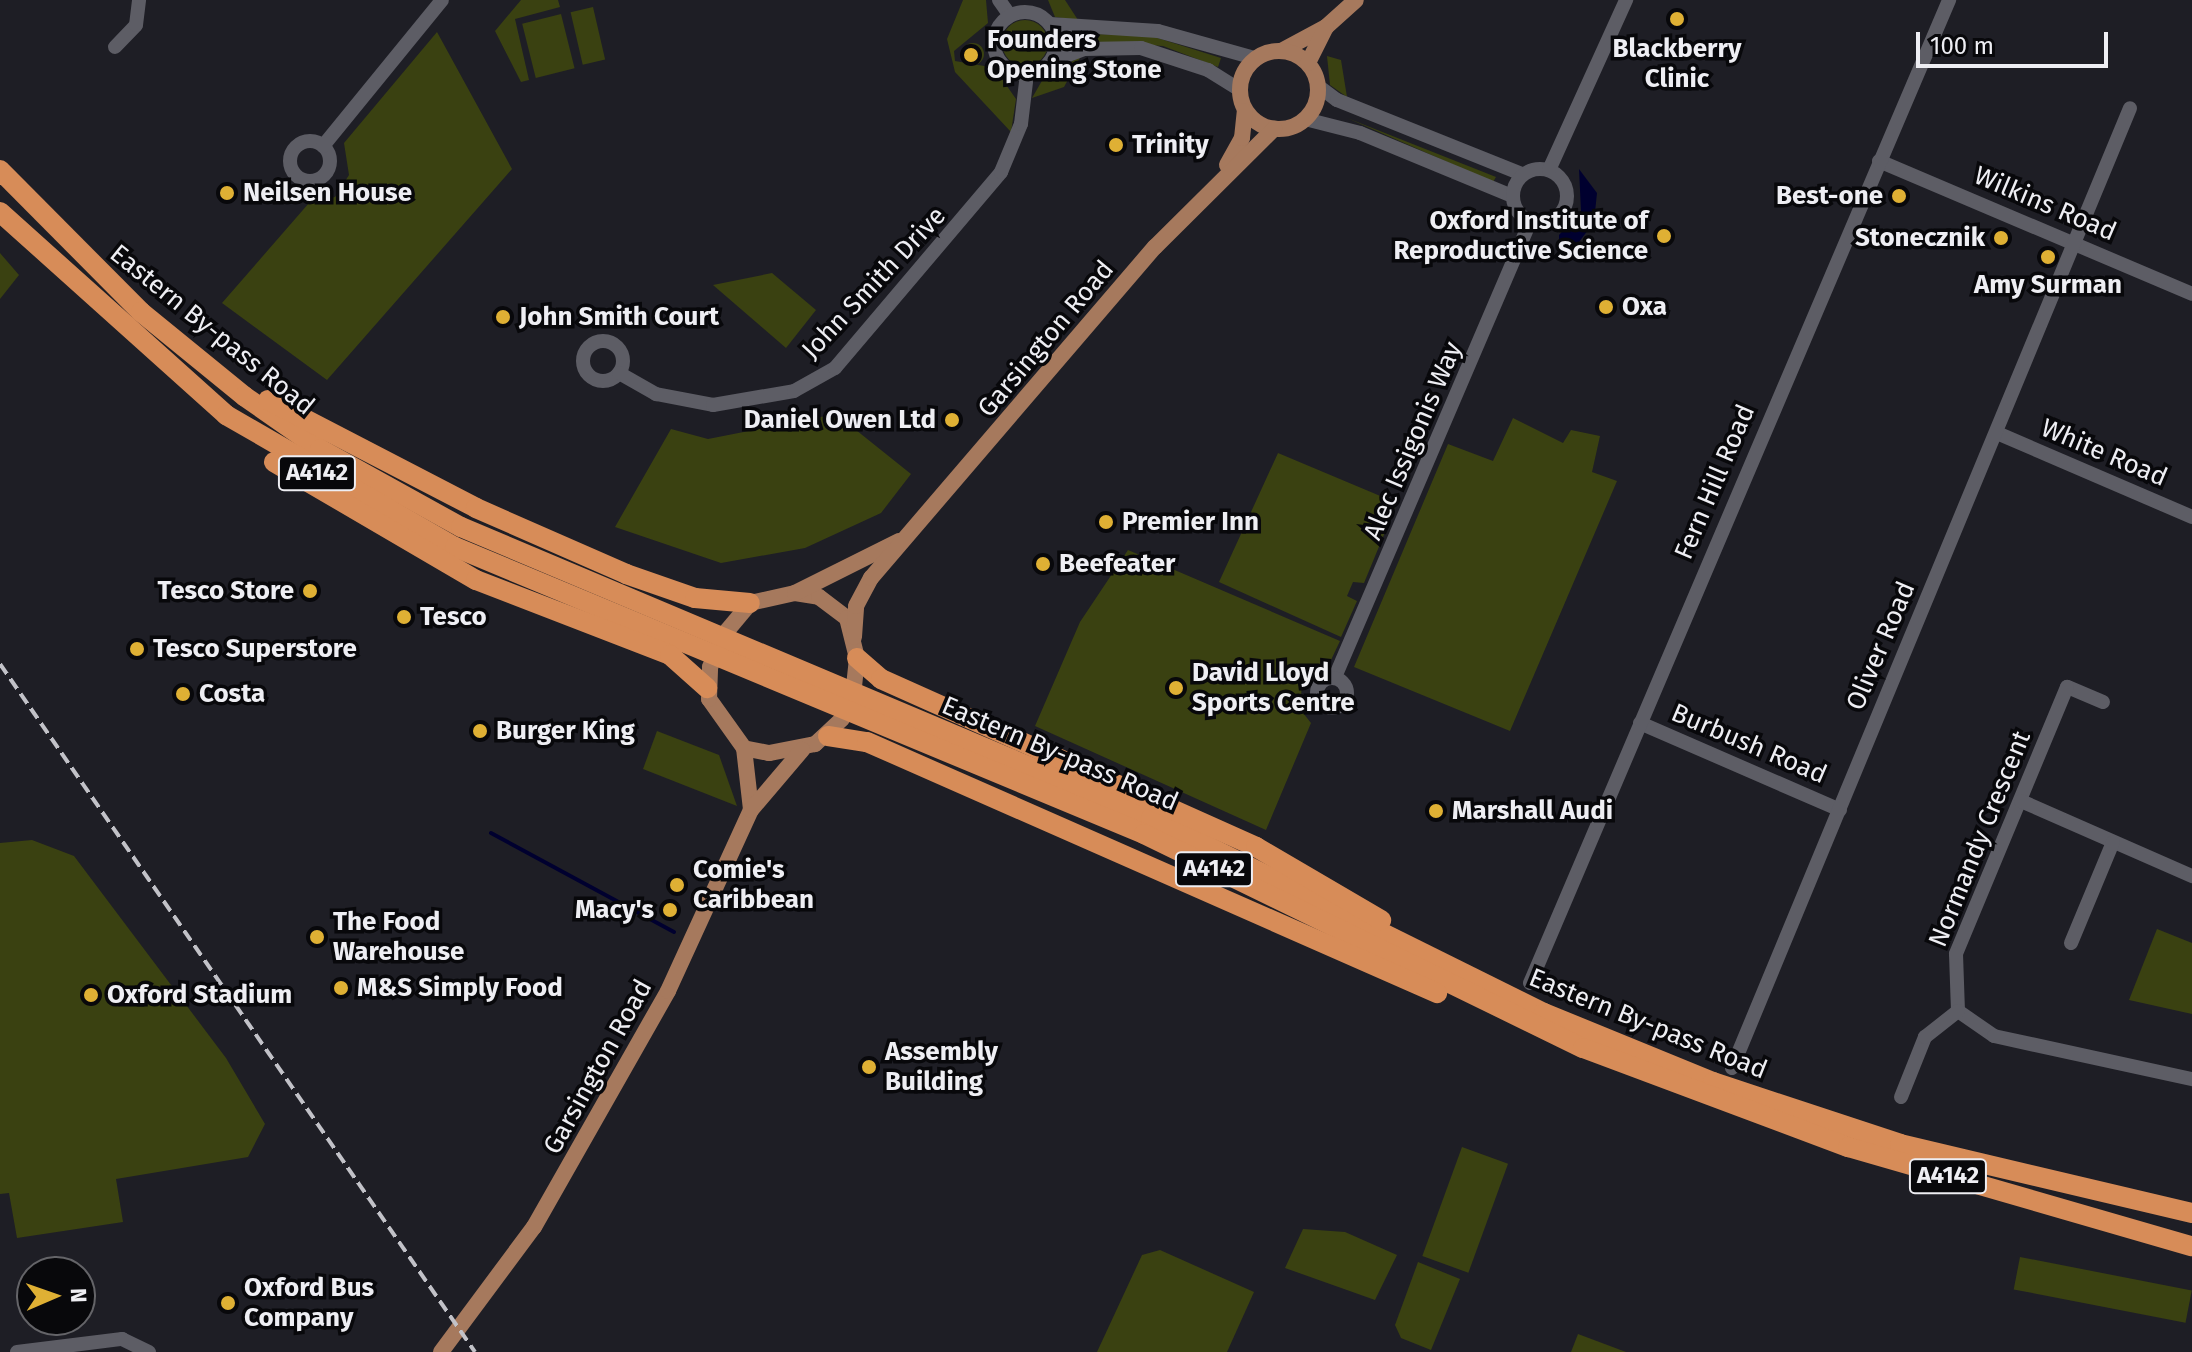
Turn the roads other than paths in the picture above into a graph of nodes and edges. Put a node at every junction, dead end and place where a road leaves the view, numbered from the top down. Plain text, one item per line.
1 (139, 0) edge
2 (442, 0) edge
3 (999, 0) edge
4 (1356, 0) edge
5 (1626, 0) edge
6 (1949, 0) edge
7 (1010, 16) junction
8 (1050, 24) junction
9 (1326, 27) junction
10 (115, 47) dead end
11 (1283, 50) junction
12 (1255, 58) junction
13 (1050, 62) junction
14 (1308, 63) junction
15 (1027, 74) junction
16 (1317, 85) junction
17 (1240, 90) junction
18 (2130, 108) dead end
19 (1245, 111) junction
20 (1305, 119) junction
21 (1274, 129) junction
22 (323, 146) dead end
23 (1879, 161) junction
24 (0, 170) edge
25 (1549, 170) junction
26 (1522, 174) junction
27 (1220, 177) junction
28 (1512, 196) junction
29 (0, 212) edge
30 (1530, 221) junction
31 (2074, 242) junction
32 (2192, 294) edge
33 (619, 373) dead end
34 (244, 396) junction
35 (226, 415) junction
36 (1997, 433) junction
37 (2192, 517) edge
38 (911, 535) junction
39 (795, 593) junction
40 (750, 603) junction
41 (854, 637) junction
42 (694, 639) junction
43 (857, 658) junction
44 (1335, 677) dead end
45 (707, 688) junction
46 (2103, 702) dead end
47 (881, 716) junction
48 (1640, 723) junction
49 (828, 736) junction
50 (744, 748) junction
51 (802, 750) junction
52 (2021, 801) junction
53 (751, 810) junction
54 (1840, 810) junction
55 (2113, 842) junction
56 (2192, 876) edge
57 (2071, 943) dead end
58 (1409, 947) junction
59 (1530, 983) dead end
60 (1958, 1011) junction
61 (1542, 1031) junction
62 (1732, 1068) dead end
63 (2192, 1079) edge
64 (1901, 1097) dead end
65 (2192, 1213) edge
66 (2192, 1246) edge
67 (17, 1352) edge
68 (149, 1352) edge
69 (441, 1352) edge

1 - 10 street
2 - 22 street
3 - 7 street
4 - 9 main road
5 - 25 street
6 - 23 street, Fern Hill Road
7 - 8 street
7 - 15 street
8 - 12 street
8 - 13 street
9 - 11 main road
9 - 14 main road
11 - 12 main road
11 - 14 main road
12 - 17 main road
13 - 15 street
13 - 17 street
14 - 16 main road
15 - 33 street, John Smith Drive
16 - 20 main road
16 - 26 street
17 - 19 main road
18 - 31 street, Oliver Road
19 - 21 main road
19 - 27 main road
20 - 21 main road
20 - 28 street
21 - 27 main road
23 - 31 street, Wilkins Road
23 - 48 street, Fern Hill Road
24 - 34 highway, Eastern By-pass Road / A4142
25 - 26 street
25 - 30 street
26 - 28 street
27 - 38 main road, Garsington Road
28 - 30 street
29 - 35 highway, Eastern By-pass Road / A4142
30 - 44 street, Alec Issigonis Way
31 - 32 street, Wilkins Road
31 - 36 street, Oliver Road
34 - 40 highway
34 - 42 highway, Eastern By-pass Road / A4142
35 - 42 highway, Eastern By-pass Road / A4142
35 - 45 highway
36 - 37 street, White Road
36 - 54 street, Oliver Road
38 - 39 main road
38 - 41 main road, Garsington Road
39 - 40 main road
39 - 41 main road
40 - 45 main road
41 - 43 main road
42 - 47 highway, Eastern By-pass Road / A4142
43 - 49 main road
43 - 58 highway
45 - 50 main road
46 - 52 street, Normandy Crescent
47 - 58 highway, Eastern By-pass Road / A4142
47 - 61 highway, Eastern By-pass Road / A4142
48 - 54 street, Burbush Road
48 - 59 street, Fern Hill Road
49 - 51 main road
49 - 61 highway
50 - 51 main road
50 - 53 main road
51 - 53 main road, Garsington Road
52 - 55 street
52 - 60 street, Normandy Crescent
53 - 69 main road, Garsington Road
54 - 62 street, Oliver Road
55 - 56 street
55 - 57 street
58 - 65 highway, Eastern By-pass Road / A4142
60 - 63 street
60 - 64 street
61 - 66 highway, Eastern By-pass Road / A4142
67 - 68 street

